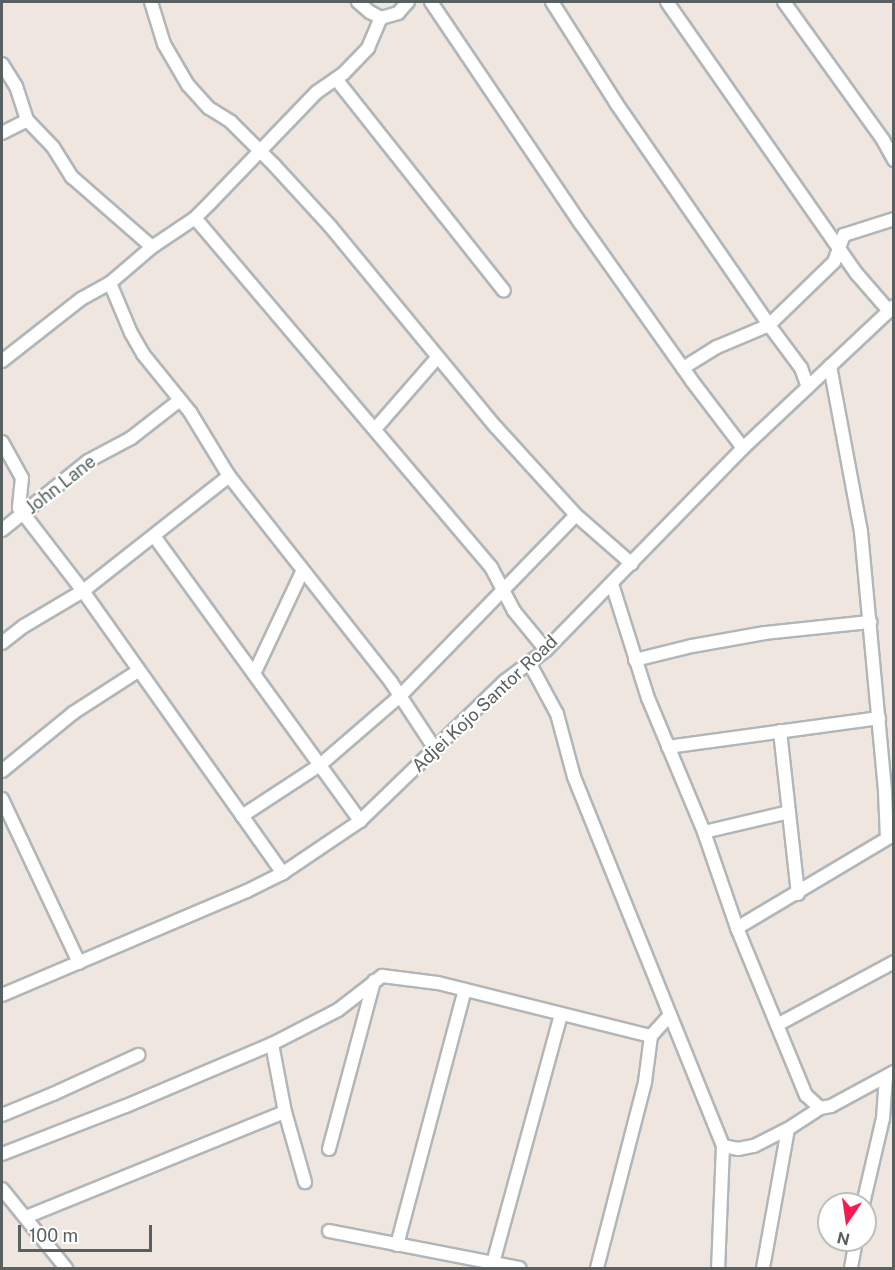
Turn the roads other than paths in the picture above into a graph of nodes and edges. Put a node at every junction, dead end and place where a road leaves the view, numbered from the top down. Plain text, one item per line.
1 (152, 2) edge
2 (358, 2) edge
3 (408, 2) edge
4 (431, 2) edge
5 (552, 2) edge
6 (667, 2) edge
7 (784, 2) edge
8 (381, 18) junction
9 (2, 64) edge
10 (336, 79) junction
11 (27, 120) junction
12 (2, 133) edge
13 (259, 153) junction
14 (894, 160) edge
15 (195, 218) junction
16 (894, 219) edge
17 (152, 247) junction
18 (839, 249) junction
19 (110, 283) junction
20 (504, 291) dead end
21 (891, 308) edge
22 (769, 325) junction
23 (437, 358) junction
24 (2, 361) edge
25 (830, 366) junction
26 (683, 368) junction
27 (808, 387) junction
28 (180, 400) junction
29 (375, 429) junction
30 (2, 442) edge
31 (743, 448) junction
32 (229, 476) junction
33 (23, 514) junction
34 (576, 515) junction
35 (2, 530) edge
36 (154, 536) junction
37 (632, 564) junction
38 (302, 572) junction
39 (612, 584) junction
40 (83, 591) junction
41 (501, 591) junction
42 (870, 622) junction
43 (2, 644) edge
44 (546, 650) junction
45 (635, 660) junction
46 (530, 664) junction
47 (138, 671) junction
48 (254, 674) junction
49 (400, 696) junction
50 (879, 718) junction
51 (780, 732) junction
52 (668, 747) junction
53 (435, 749) junction
54 (320, 765) junction
55 (2, 771) edge
56 (2, 799) edge
57 (789, 812) junction
58 (242, 816) junction
59 (360, 821) junction
60 (704, 832) junction
61 (890, 837) edge
62 (283, 873) junction
63 (798, 894) junction
64 (737, 928) junction
65 (79, 963) junction
66 (894, 963) edge
67 (374, 981) junction
68 (465, 990) junction
69 (2, 995) edge
70 (561, 1015) junction
71 (670, 1015) junction
72 (777, 1025) junction
73 (651, 1036) junction
74 (272, 1044) junction
75 (138, 1055) dead end
76 (890, 1075) edge
77 (820, 1108) junction
78 (285, 1112) junction
79 (2, 1115) edge
80 (788, 1130) junction
81 (723, 1146) junction
82 (329, 1149) dead end
83 (2, 1154) edge
84 (305, 1182) dead end
85 (2, 1189) edge
86 (866, 1192) edge
87 (7, 1206) edge
88 (26, 1217) junction
89 (329, 1231) dead end
90 (397, 1245) junction
91 (854, 1252) edge
92 (493, 1263) junction
93 (66, 1269) edge
94 (519, 1269) edge
95 (597, 1269) edge
96 (717, 1269) edge
97 (763, 1269) edge
98 (851, 1269) edge

1 - 13 street
2 - 8 street
3 - 8 street
4 - 26 street
5 - 22 street
6 - 18 street
7 - 14 street
8 - 10 street
9 - 11 street
10 - 13 street
10 - 20 street
11 - 12 street
11 - 17 street
13 - 15 street
13 - 23 street
15 - 17 street
15 - 29 street
16 - 18 street
17 - 19 street
18 - 21 street
18 - 22 street
19 - 24 street
19 - 28 street
21 - 25 street, Adjei Kojo Santor Road
22 - 26 street
22 - 27 street
23 - 29 street
23 - 34 street
25 - 27 street, Adjei Kojo Santor Road
25 - 42 street
26 - 31 street
27 - 31 street, Adjei Kojo Santor Road
28 - 32 street
28 - 33 street, John Lane
29 - 41 street
30 - 33 street
31 - 37 street, Adjei Kojo Santor Road
32 - 36 street
32 - 38 street
33 - 35 street, John Lane
33 - 40 street
34 - 37 street
34 - 41 street
36 - 40 street
36 - 48 street
37 - 39 street, Adjei Kojo Santor Road
38 - 48 street
38 - 49 street
39 - 44 street, Adjei Kojo Santor Road
39 - 45 street
40 - 43 street
40 - 47 street
41 - 44 street
41 - 49 street
42 - 45 street
42 - 50 street
44 - 46 street, Adjei Kojo Santor Road
45 - 52 street
46 - 53 street, Adjei Kojo Santor Road
46 - 71 street
47 - 55 street
47 - 58 street
48 - 54 street
49 - 53 street
49 - 54 street
50 - 51 street
50 - 61 street
51 - 52 street
51 - 57 street
52 - 60 street
53 - 59 street, Adjei Kojo Santor Road
54 - 58 street
54 - 59 street
56 - 65 street
57 - 60 street
57 - 63 street
58 - 62 street
59 - 62 street, Adjei Kojo Santor Road
60 - 64 street
61 - 63 street
62 - 65 street, Adjei Kojo Santor Road
63 - 64 street
64 - 72 street
65 - 69 street, Adjei Kojo Santor Road
66 - 72 street
67 - 68 street
67 - 74 street
67 - 82 street
68 - 70 street
68 - 90 street
70 - 73 street
70 - 92 street
71 - 73 street
71 - 81 street
72 - 77 street
73 - 95 street
74 - 78 street
74 - 83 street
75 - 79 street
76 - 77 street
76 - 86 street
77 - 80 street
78 - 84 street
78 - 88 street
80 - 81 street
80 - 97 street
81 - 96 street
85 - 87 street
87 - 88 street
88 - 93 street
89 - 90 street
90 - 92 street
91 - 98 street
92 - 94 street

